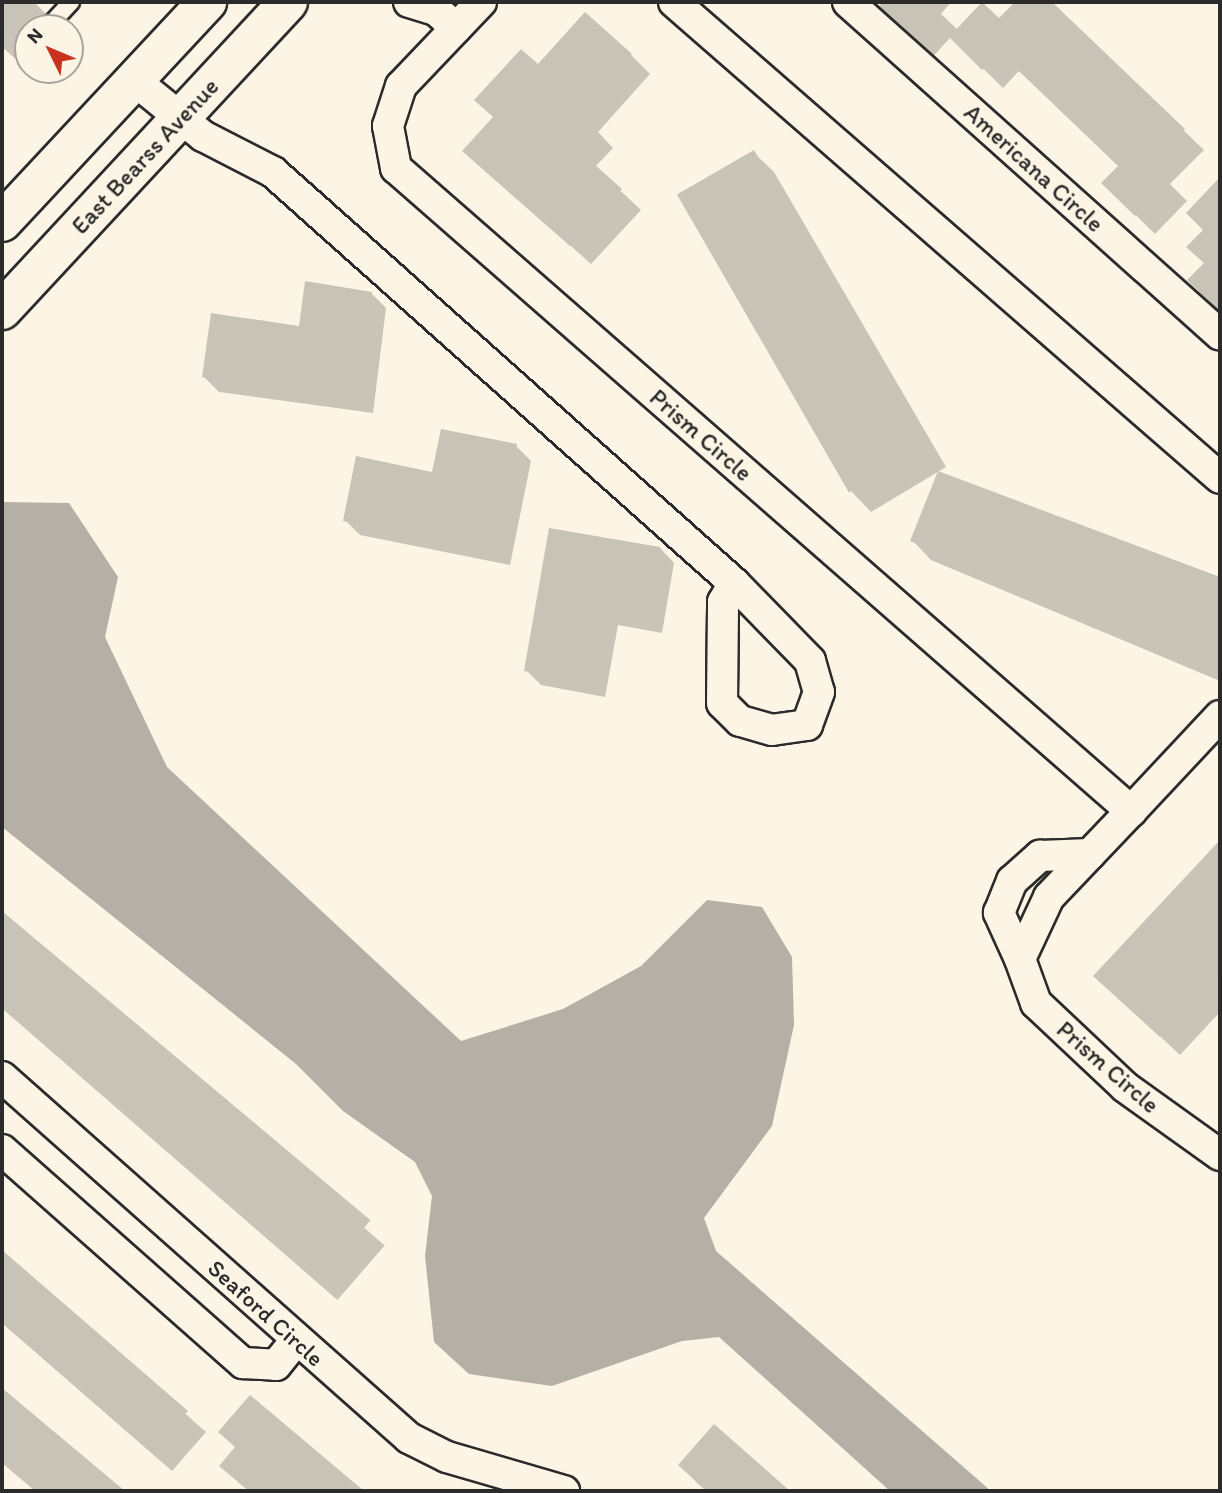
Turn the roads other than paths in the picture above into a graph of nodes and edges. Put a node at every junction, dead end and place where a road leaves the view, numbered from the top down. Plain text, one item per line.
1 (207, 2) edge
2 (288, 2) edge
3 (481, 2) edge
4 (674, 2) edge
5 (848, 2) edge
6 (434, 11) edge
7 (134, 80) junction
8 (180, 118) junction
9 (2, 222) edge
10 (2, 310) edge
11 (1220, 335) edge
12 (1220, 478) edge
13 (734, 583) junction
14 (1220, 716) edge
15 (1131, 811) junction
16 (1090, 853) junction
17 (1020, 959) junction
18 (2, 1077) edge
19 (2, 1150) edge
20 (1220, 1155) edge
21 (296, 1340) junction
22 (564, 1491) edge

1 - 7 main road
2 - 8 main road, East Bearss Avenue
3 - 6 street, Prism Circle
4 - 12 street
5 - 11 street, Americana Circle
6 - 15 street, Prism Circle
7 - 8 street
7 - 9 main road
8 - 10 main road, East Bearss Avenue
8 - 13 street
13 - 13 street
14 - 15 street
15 - 16 street
16 - 17 street
16 - 17 street, Prism Circle
17 - 20 street, Prism Circle
18 - 21 street, Seaford Circle
19 - 21 street
21 - 22 street, Seaford Circle

